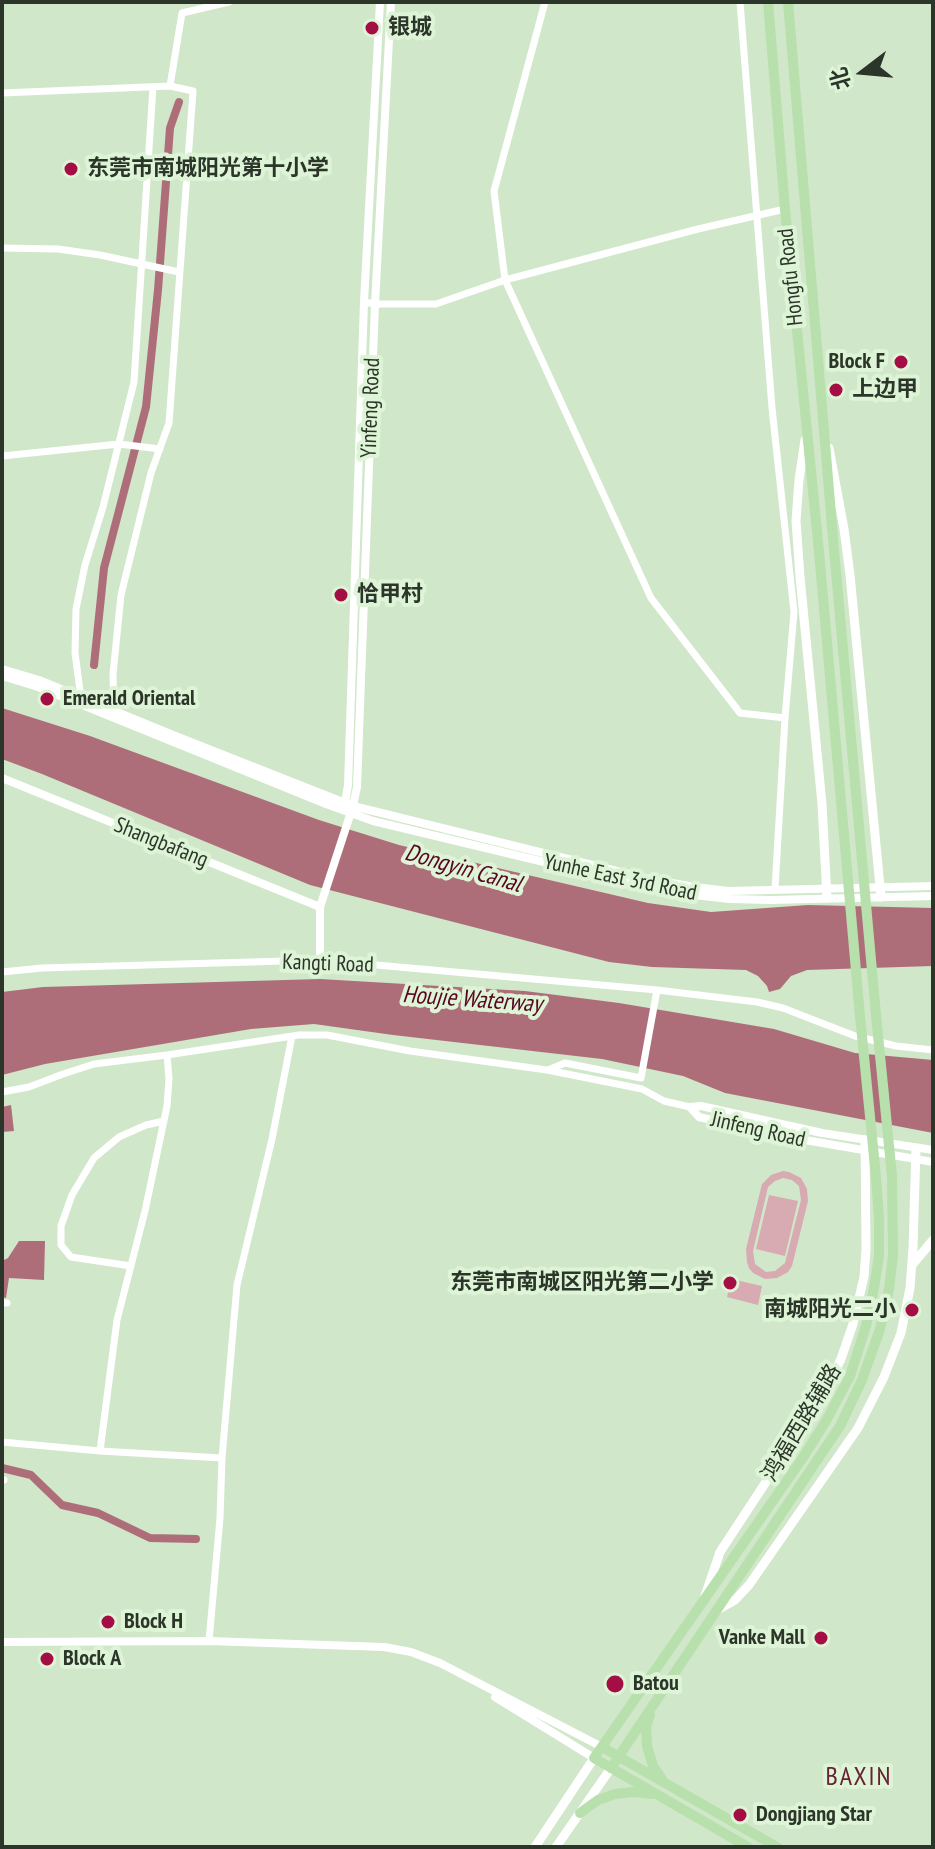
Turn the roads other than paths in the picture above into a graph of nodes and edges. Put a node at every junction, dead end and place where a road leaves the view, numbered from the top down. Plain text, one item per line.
1 (229, 2) edge
2 (380, 2) edge
3 (391, 2) edge
4 (545, 2) edge
5 (740, 2) edge
6 (768, 2) edge
7 (788, 2) edge
8 (170, 86) junction
9 (153, 87) junction
10 (2, 93) edge
11 (785, 209) junction
12 (756, 216) junction
13 (2, 248) edge
14 (141, 263) junction
15 (175, 271) junction
16 (505, 280) junction
17 (364, 302) junction
18 (375, 304) junction
19 (825, 429) junction
20 (807, 433) junction
21 (119, 444) junction
22 (155, 449) junction
23 (2, 456) edge
24 (2, 669) edge
25 (2, 676) edge
26 (81, 698) junction
27 (114, 714) junction
28 (785, 718) junction
29 (2, 778) edge
30 (349, 807) junction
31 (933, 886) edge
32 (775, 889) junction
33 (880, 892) junction
34 (827, 894) junction
35 (933, 896) edge
36 (320, 907) junction
37 (320, 960) junction
38 (2, 972) edge
39 (657, 990) junction
40 (292, 1036) junction
41 (933, 1050) edge
42 (167, 1055) junction
43 (547, 1070) junction
44 (2, 1092) edge
45 (690, 1107) joint
46 (164, 1121) junction
47 (865, 1145) junction
48 (933, 1150) edge
49 (915, 1153) junction
50 (933, 1162) edge
51 (933, 1240) edge
52 (912, 1265) junction
53 (131, 1266) junction
54 (2, 1442) edge
55 (100, 1451) junction
56 (222, 1458) junction
57 (705, 1597) junction
58 (717, 1610) junction
59 (209, 1641) junction
60 (2, 1642) edge
61 (440, 1663) junction
62 (652, 1707) junction
63 (602, 1747) junction
64 (620, 1756) junction
65 (594, 1758) junction
66 (611, 1768) junction
67 (666, 1784) junction
68 (657, 1794) junction
69 (580, 1813) junction
70 (535, 1847) edge
71 (556, 1847) edge
72 (748, 1847) edge
73 (777, 1847) edge

1 - 8 street
2 - 17 street, Yinfeng Road
3 - 18 street, Yinfeng Road
4 - 16 street
5 - 12 street
6 - 11 main road, Hongfu Road
7 - 19 main road, Hongfu Road
8 - 9 street
8 - 15 street
9 - 10 street
9 - 14 street
11 - 12 street
11 - 20 main road, Hongfu Road
12 - 16 street
12 - 28 street
13 - 14 street
14 - 15 street
14 - 21 street
15 - 22 street
16 - 18 street
16 - 28 street
17 - 18 street
17 - 30 street, Yinfeng Road
18 - 30 street, Yinfeng Road
19 - 33 main road
19 - 58 main road, Hongfu Road
20 - 34 main road
20 - 57 main road, Hongfu Road
21 - 22 street
21 - 23 street
21 - 26 street
22 - 27 street
24 - 26 street, Yunhe East 3rd Road
25 - 27 street, Yunhe East 3rd Road
26 - 27 street, Yunhe East 3rd Road
27 - 30 street, Yunhe East 3rd Road
28 - 32 street
29 - 36 street, Shangbafang
30 - 32 street, Yunhe East 3rd Road
30 - 34 street, Yunhe East 3rd Road
30 - 36 street
31 - 33 street, Yunhe East 3rd Road
32 - 34 street, Yunhe East 3rd Road
33 - 34 street, Yunhe East 3rd Road
33 - 35 street, Yunhe East 3rd Road
36 - 37 street
37 - 38 street, Kangti Road
37 - 39 street, Kangti Road
39 - 41 street, Kangti Road
39 - 43 street
40 - 42 street
40 - 43 street
40 - 56 street
42 - 44 street
42 - 46 street
43 - 45 street
45 - 47 street, Jinfeng Road
46 - 53 street
46 - 53 street
47 - 49 street, Jinfeng Road
47 - 57 main road, 鸿福西路辅路
48 - 49 street, Jinfeng Road
49 - 50 street, Jinfeng Road
49 - 52 main road, 鸿福西路辅路
51 - 52 main road
52 - 58 main road, 鸿福西路辅路
53 - 55 street
54 - 55 street
55 - 56 street
56 - 59 street
57 - 63 main road, Hongfu Road
58 - 62 main road, Hongfu Road
59 - 60 street
59 - 61 street
61 - 63 street
61 - 65 street
62 - 64 main road, Hongfu Road
62 - 67 main road
63 - 64 main road
63 - 65 main road, Hongfu Road
64 - 66 main road, Hongfu Road
64 - 67 main road
65 - 66 main road
65 - 70 main road
66 - 68 main road
66 - 69 main road
67 - 73 main road
68 - 69 main road
68 - 72 main road
69 - 71 main road

